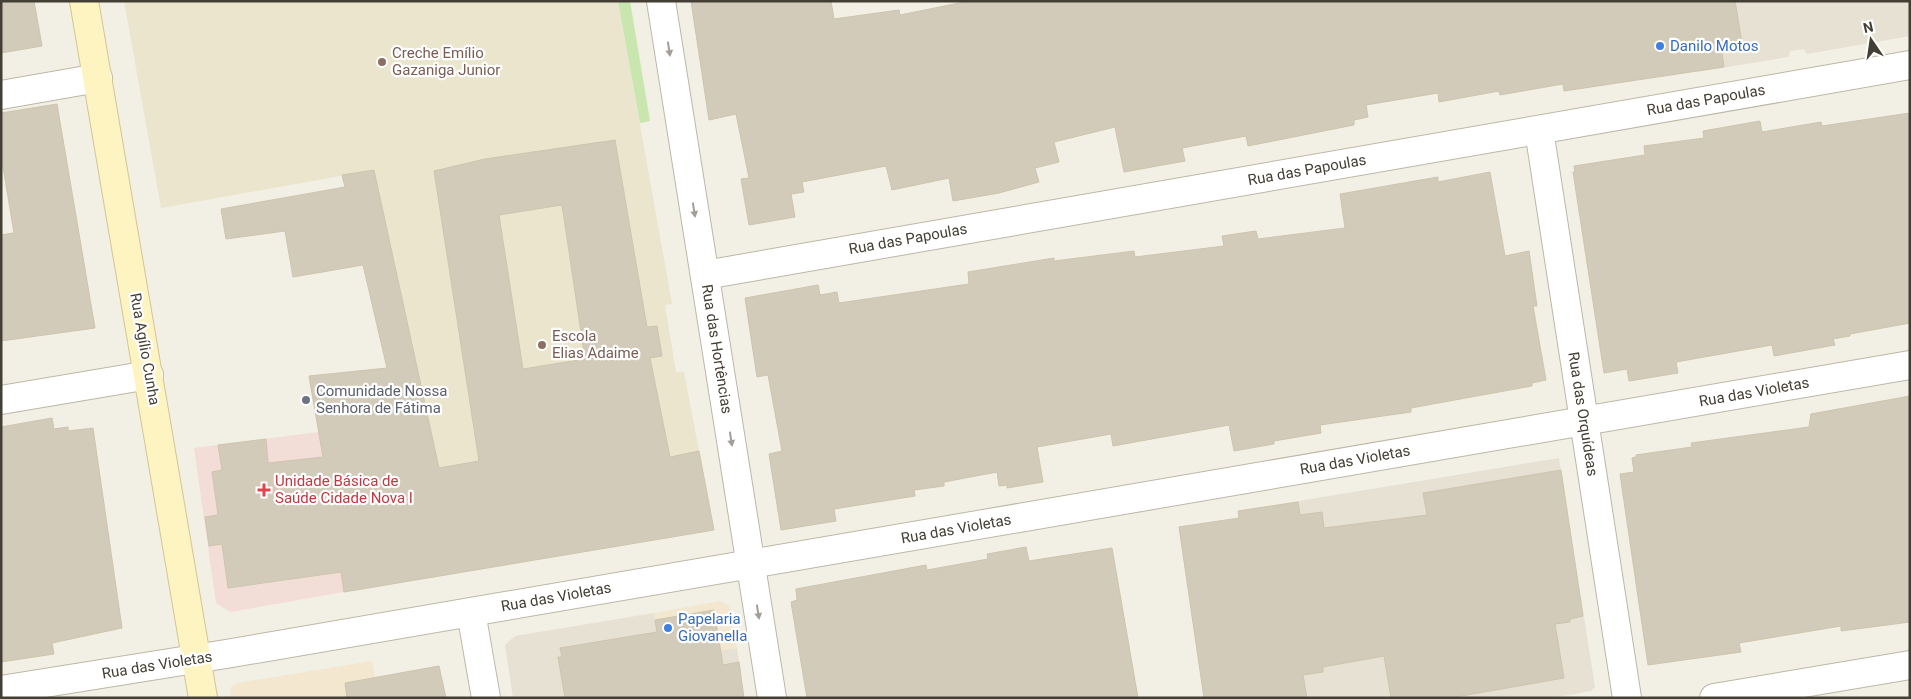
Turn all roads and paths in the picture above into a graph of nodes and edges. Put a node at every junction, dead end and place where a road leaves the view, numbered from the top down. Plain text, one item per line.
1 (84, 1) edge
2 (661, 1) edge
3 (1910, 65) edge
4 (98, 78) junction
5 (1, 95) edge
6 (1539, 130) junction
7 (705, 275) junction
8 (1910, 365) edge
9 (149, 375) junction
10 (1, 400) edge
11 (1584, 421) junction
12 (751, 564) junction
13 (472, 612) junction
14 (198, 658) junction
15 (1910, 665) edge
16 (1, 690) edge
17 (203, 698) edge
18 (486, 698) edge
19 (772, 698) edge
20 (1627, 698) edge
21 (1714, 698) edge

1 - 4 main road, Rua Agílio Cunha
2 -> 7 street, Rua das Hortências
3 - 6 street, Rua das Papoulas
4 - 5 street
4 - 9 main road, Rua Agílio Cunha
6 - 7 street, Rua das Papoulas
6 - 11 street, Rua das Orquídeas
7 -> 12 street, Rua das Hortências
8 - 11 street, Rua das Violetas
9 - 10 street
9 - 14 main road, Rua Agílio Cunha
11 - 12 street, Rua das Violetas
11 - 20 street, Rua das Orquídeas
12 - 13 street, Rua das Violetas
12 -> 19 street, Rua das Hortências
13 - 14 street, Rua das Violetas
13 - 18 street
14 - 16 street, Rua das Violetas
14 - 17 main road, Rua Agílio Cunha
15 - 21 street

